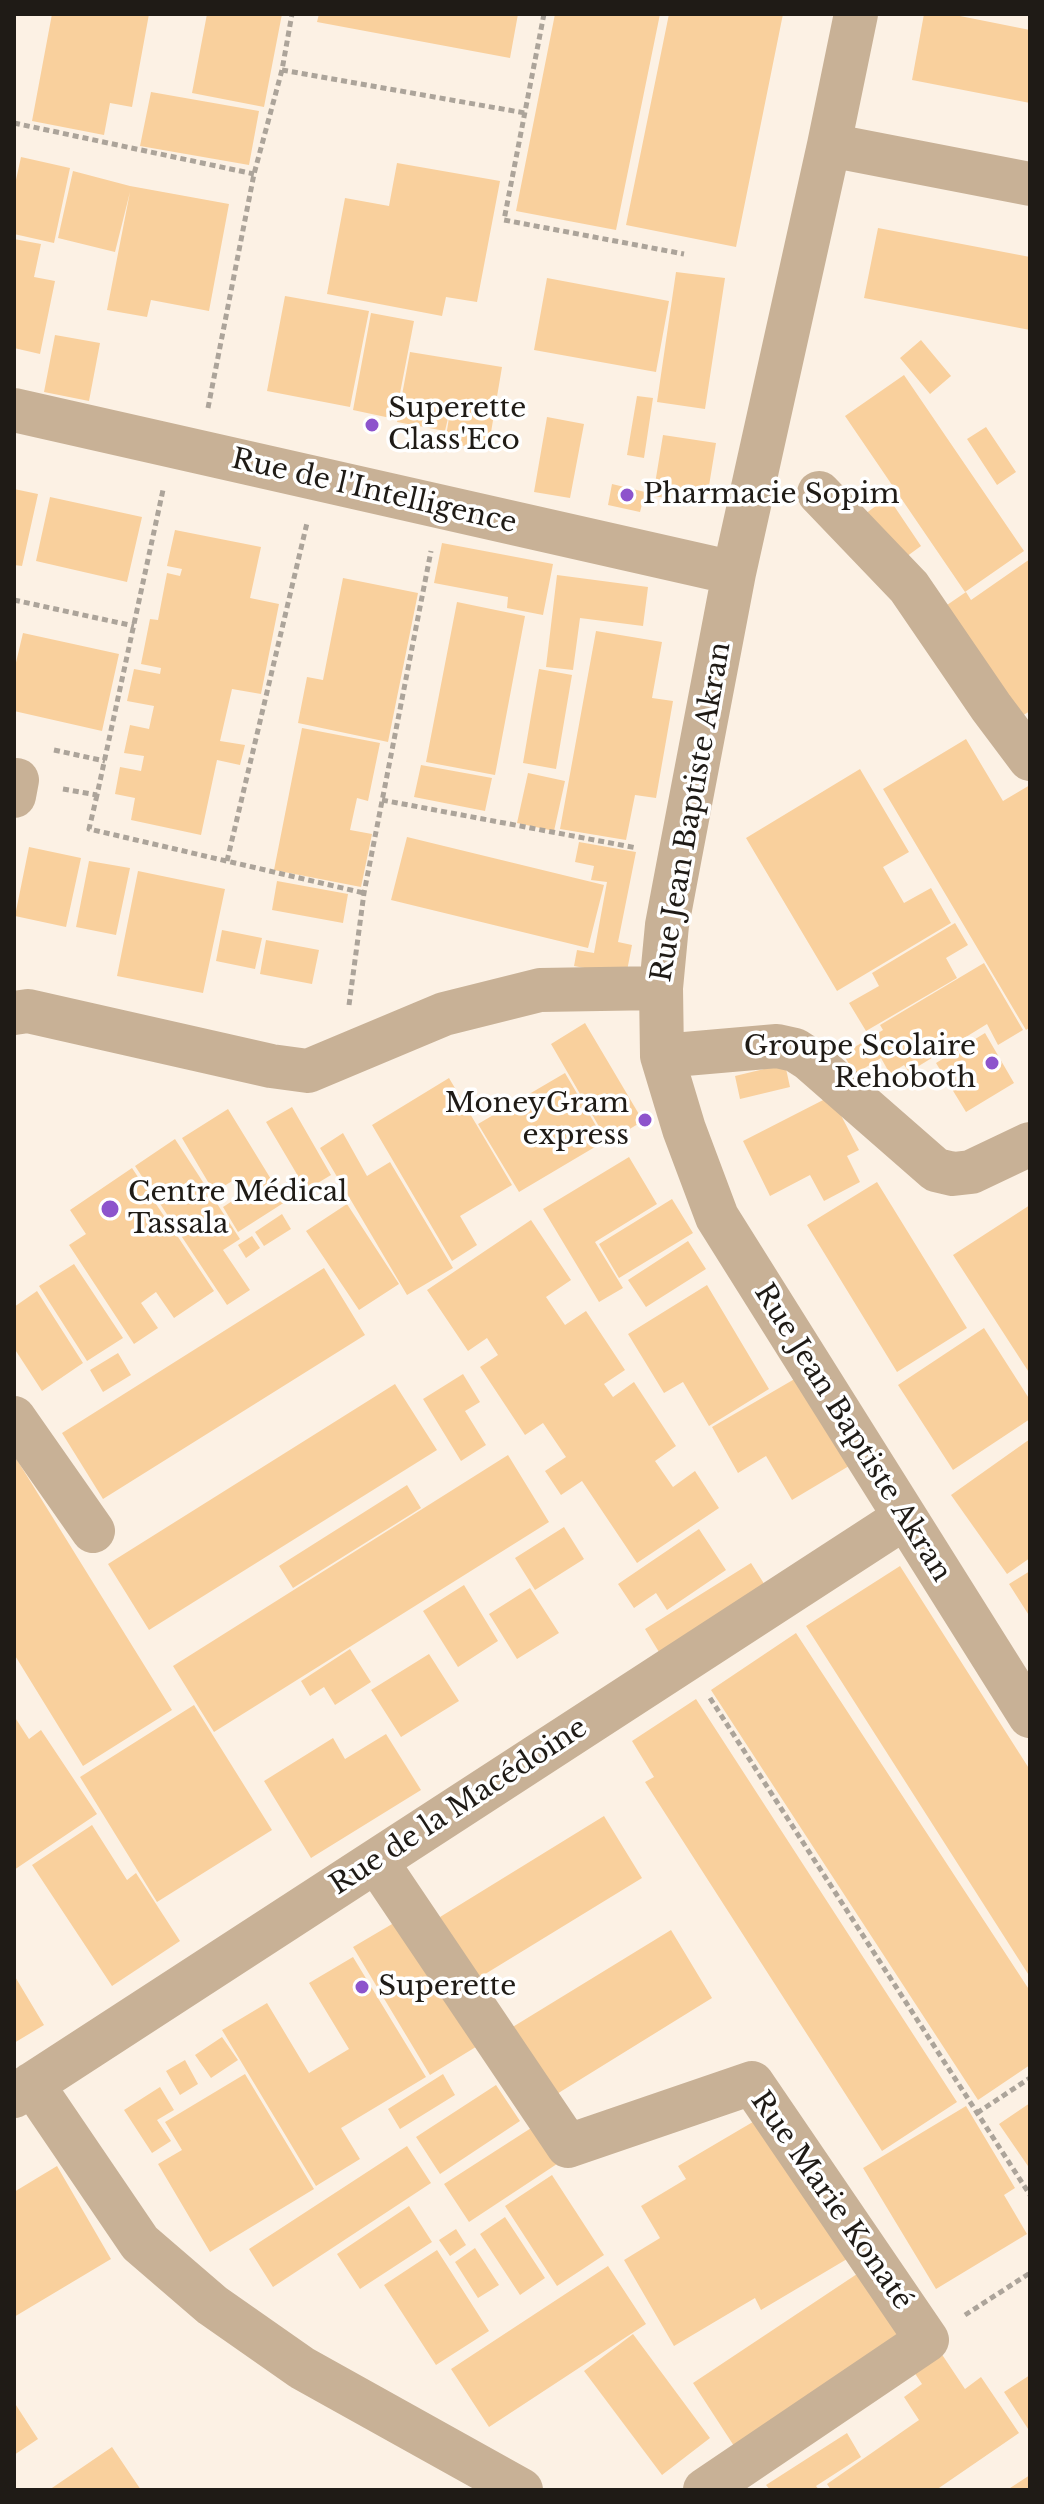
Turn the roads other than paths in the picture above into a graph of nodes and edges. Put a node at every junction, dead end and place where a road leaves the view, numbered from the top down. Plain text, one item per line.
1 (856, 14) edge
2 (829, 145) junction
3 (1030, 184) edge
4 (14, 410) edge
5 (819, 493) dead end
6 (734, 573) junction
7 (1030, 759) edge
8 (661, 988) junction
9 (14, 1013) edge
10 (662, 1056) junction
11 (1030, 1144) edge
12 (14, 1418) edge
13 (904, 1518) junction
14 (93, 1531) dead end
15 (1030, 1716) edge
16 (376, 1861) junction
17 (23, 2090) edge
18 (521, 2490) edge
19 (705, 2490) edge

1 - 2 street, Rue Jean Baptiste Akran
2 - 3 street
2 - 6 street, Rue Jean Baptiste Akran
4 - 6 street, Rue de l'Intelligence
5 - 7 street
6 - 8 street, Rue Jean Baptiste Akran
8 - 9 street
8 - 10 street, Rue Jean Baptiste Akran
10 - 11 street
10 - 13 street, Rue Jean Baptiste Akran
12 - 14 street
13 - 15 street, Rue Jean Baptiste Akran
13 - 16 street, Rue de la Macédoine
16 - 17 street, Rue de la Macédoine
16 - 19 street, Rue Marie Konaté
17 - 18 street

